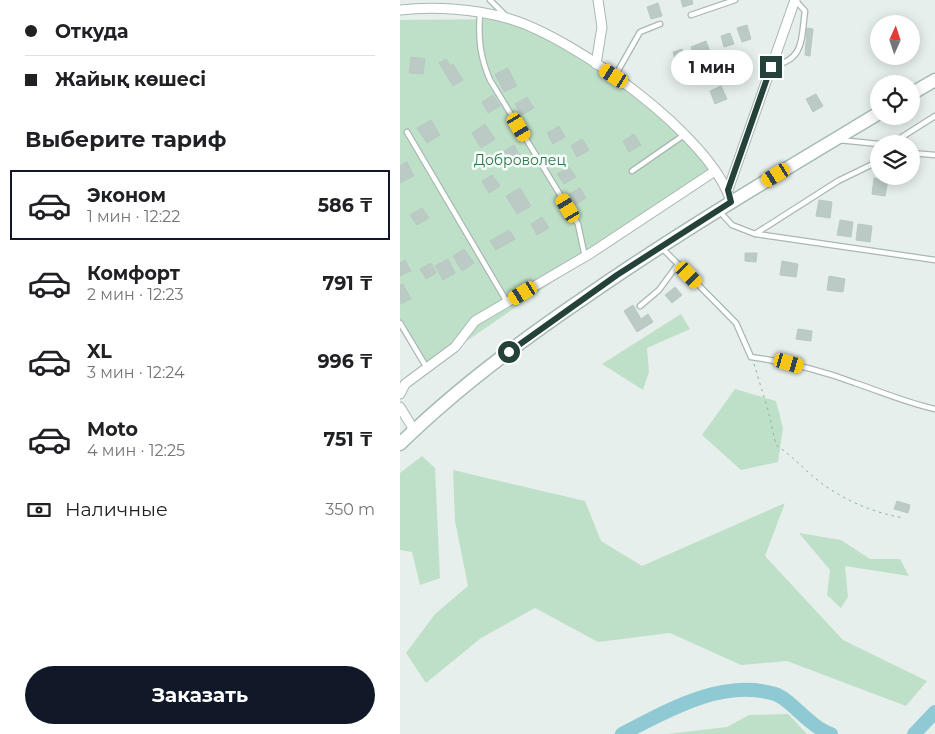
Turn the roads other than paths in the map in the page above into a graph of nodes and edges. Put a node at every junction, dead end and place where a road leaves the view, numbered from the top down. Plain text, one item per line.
1 (490, 0) edge
2 (598, 0) edge
3 (735, 0) edge
4 (795, 0) edge
5 (400, 10) edge
6 (480, 14) junction
7 (691, 15) dead end
8 (510, 19) junction
9 (660, 24) dead end
10 (596, 64) junction
11 (771, 67) junction
12 (614, 76) junction
13 (935, 80) edge
14 (920, 89) edge
15 (935, 116) edge
16 (870, 119) edge
17 (407, 132) dead end
18 (684, 134) junction
19 (905, 135) edge
20 (835, 140) junction
21 (870, 143) edge
22 (920, 152) edge
23 (935, 155) edge
24 (870, 165) edge
25 (632, 171) dead end
26 (715, 171) junction
27 (729, 196) junction
28 (718, 210) junction
29 (755, 234) junction
30 (661, 247) junction
31 (585, 257) junction
32 (935, 260) edge
33 (678, 264) junction
34 (507, 302) junction
35 (640, 306) dead end
36 (400, 322) edge
37 (427, 368) junction
38 (400, 394) edge
39 (400, 407) edge
40 (935, 410) edge
41 (414, 430) junction
42 (400, 444) edge

1 - 8 lane
2 - 10 street
3 - 7 lane
4 - 11 street
4 - 11 lane
5 - 6 street
6 - 8 street
6 - 31 lane
8 - 10 street
9 - 12 lane
10 - 12 street
11 - 27 street
12 - 18 street
13 - 14 main road
15 - 19 lane
16 - 20 main road
17 - 34 lane
18 - 25 lane
18 - 26 street
20 - 21 lane
20 - 27 main road
22 - 23 lane
24 - 29 lane
26 - 27 street
26 - 31 street
27 - 28 main road
28 - 29 lane
28 - 30 main road
29 - 32 lane
30 - 33 lane
30 - 41 main road
31 - 34 street
33 - 35 lane
33 - 40 lane
34 - 37 street
36 - 37 lane
37 - 38 street
39 - 41 street
41 - 42 main road

